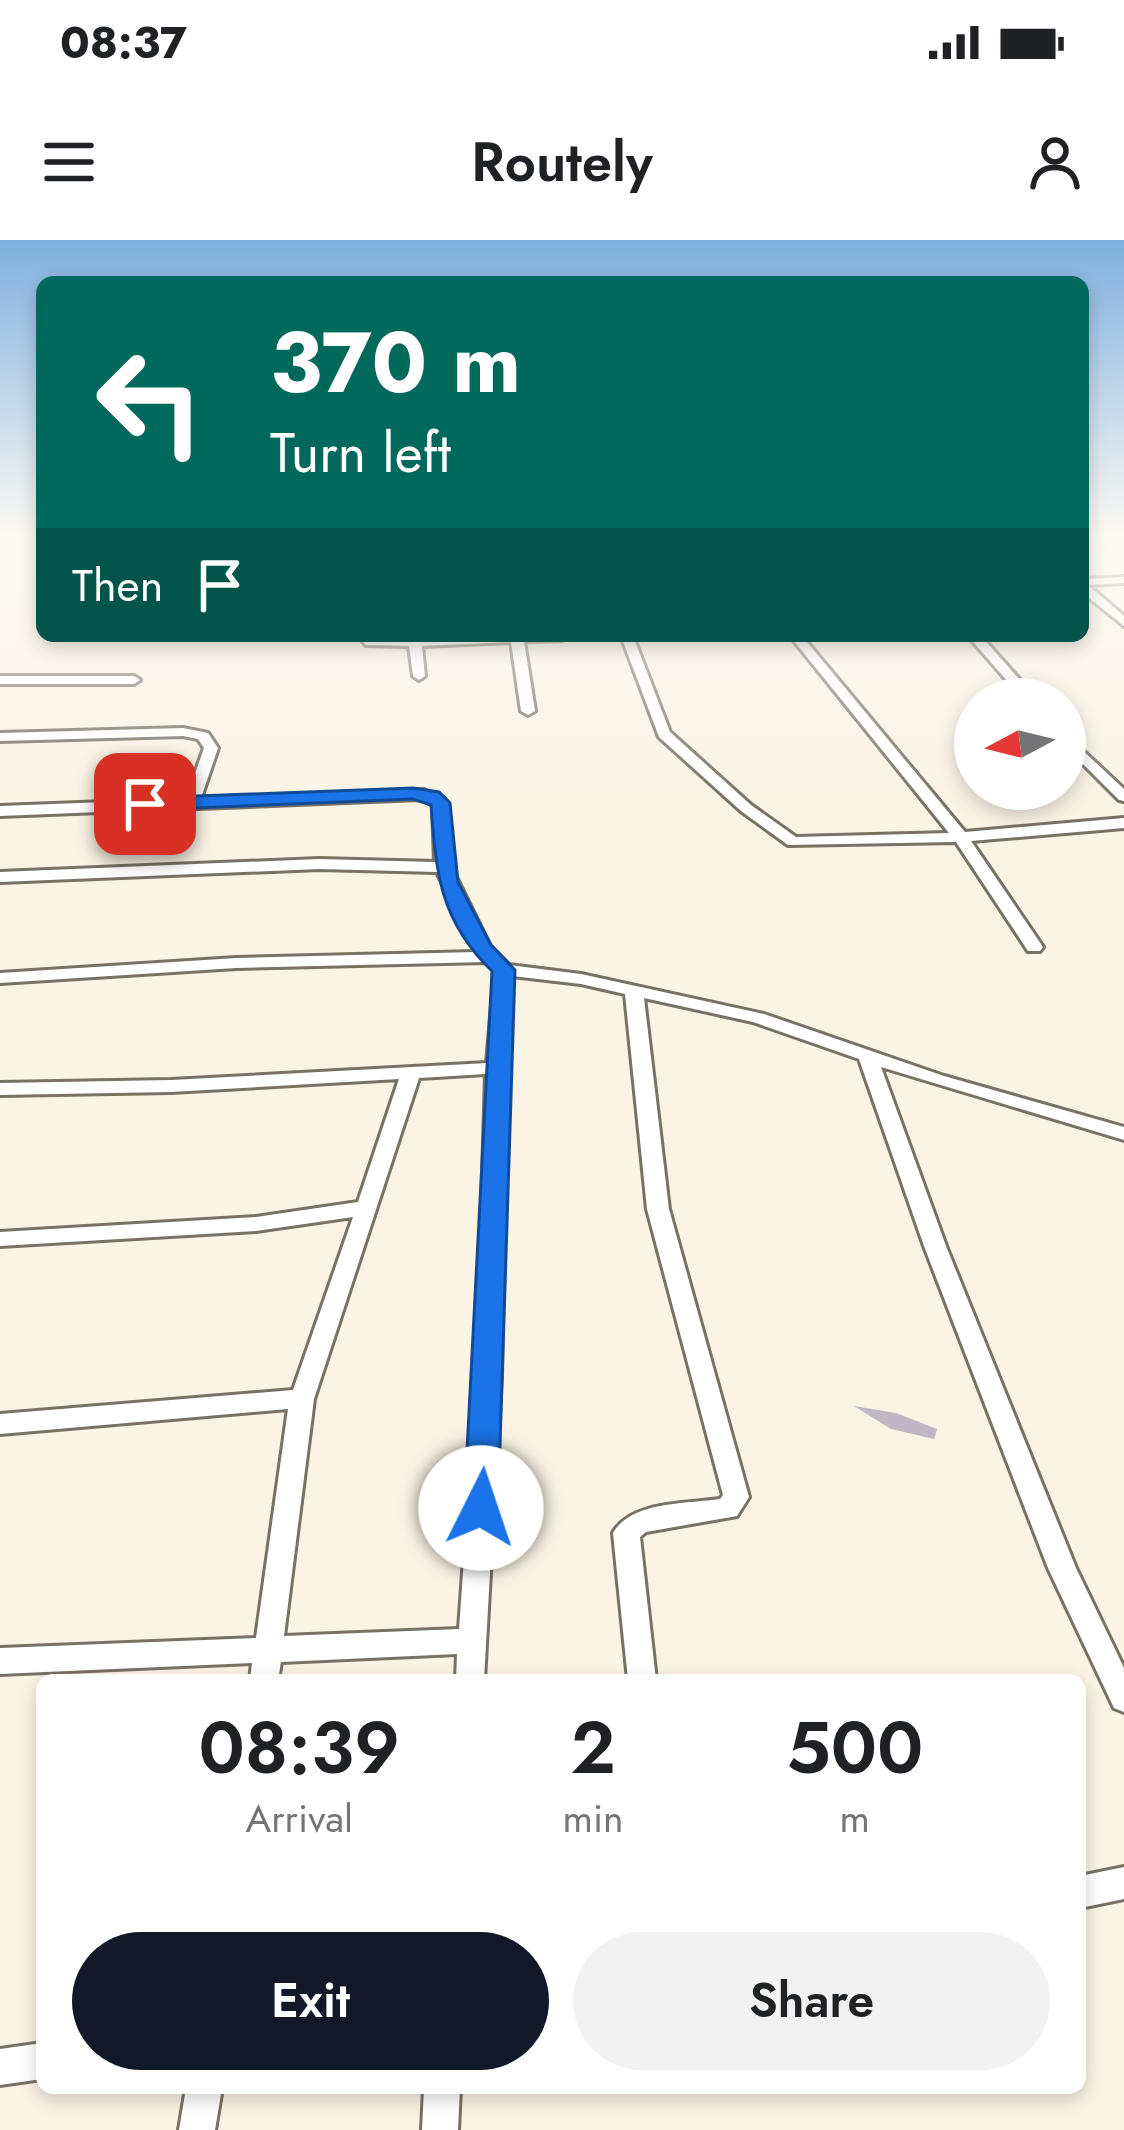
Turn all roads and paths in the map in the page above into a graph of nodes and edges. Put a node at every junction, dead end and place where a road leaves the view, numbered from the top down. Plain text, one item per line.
1 (372, 642) edge
2 (415, 642) joint
3 (518, 642) edge
4 (629, 642) edge
5 (801, 642) edge
6 (979, 642) edge
7 (419, 676) dead end
8 (1011, 678) edge
9 (0, 680) edge
10 (134, 680) dead end
11 (528, 711) dead end
12 (0, 737) edge
13 (1086, 759) edge
14 (1124, 797) edge
15 (192, 802) junction
16 (0, 811) edge
17 (1124, 823) edge
18 (962, 837) junction
19 (443, 867) junction
20 (0, 877) edge
21 (1034, 947) dead end
22 (496, 963) junction
23 (0, 978) edge
24 (634, 990) junction
25 (868, 1057) junction
26 (496, 1068) junction
27 (411, 1072) junction
28 (0, 1089) edge
29 (1124, 1134) edge
30 (367, 1208) junction
31 (0, 1239) edge
32 (302, 1399) junction
33 (0, 1424) edge
34 (473, 1641) junction
35 (268, 1650) junction
36 (0, 1661) edge
37 (265, 1674) edge
38 (470, 1674) edge
39 (642, 1674) edge
40 (1124, 1699) edge
41 (1124, 1883) edge
42 (1086, 1891) edge
43 (36, 2062) edge
44 (0, 2067) edge
45 (203, 2094) edge
46 (442, 2094) edge
47 (196, 2130) edge
48 (440, 2130) edge

1 - 2 street
2 - 7 street
3 - 11 street
4 - 18 street
5 - 18 street
6 - 8 street
9 - 10 street
12 - 15 street
13 - 14 street
15 - 16 street
15 - 19 street
17 - 18 street
18 - 21 street
19 - 20 street
19 - 22 street
22 - 23 street
22 - 24 street
22 - 26 street
24 - 25 street
24 - 39 street
25 - 29 street
25 - 40 street
26 - 27 street
26 - 34 street
27 - 28 street
27 - 30 street
30 - 31 street
30 - 32 street
32 - 33 street
32 - 35 street
34 - 35 street
34 - 38 street
35 - 36 street
35 - 37 street
41 - 42 street
43 - 44 street
45 - 47 street
46 - 48 street

